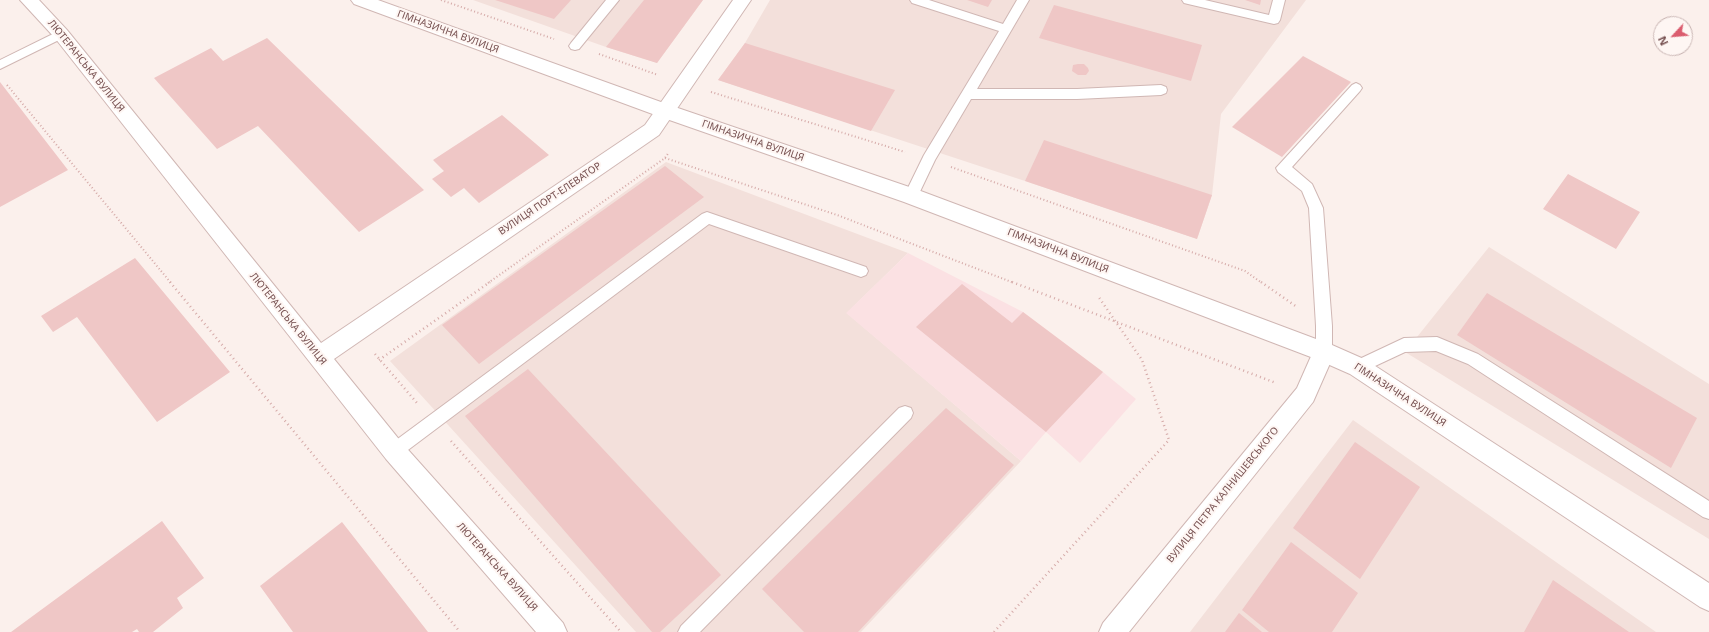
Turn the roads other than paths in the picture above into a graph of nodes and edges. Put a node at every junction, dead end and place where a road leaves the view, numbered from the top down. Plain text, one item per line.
1 (29, 0) edge
2 (612, 0) edge
3 (742, 0) edge
4 (916, 0) edge
5 (1023, 0) edge
6 (1188, 0) edge
7 (1278, 0) edge
8 (365, 1) edge
9 (1006, 29) junction
10 (61, 34) junction
11 (575, 46) dead end
12 (0, 65) edge
13 (1356, 88) dead end
14 (1161, 90) dead end
15 (968, 94) junction
16 (665, 111) junction
17 (911, 196) junction
18 (861, 271) dead end
19 (1324, 352) junction
20 (318, 356) junction
21 (1358, 367) junction
22 (905, 413) dead end
23 (394, 451) junction
24 (1709, 511) edge
25 (1709, 598) edge
26 (554, 632) edge
27 (687, 632) edge
28 (1112, 632) edge

1 - 10 street, ЛЮТЕРАНСЬКА ВУЛИЦЯ
2 - 11 lane
3 - 16 street, ВУЛИЦЯ ПОРТ-ЕЛЕВАТОР
4 - 9 lane
5 - 9 lane
6 - 7 lane
8 - 16 street, ГІМНАЗИЧНА ВУЛИЦЯ
9 - 15 lane
10 - 12 lane
10 - 20 street, ЛЮТЕРАНСЬКА ВУЛИЦЯ
13 - 19 lane
14 - 15 lane
15 - 17 lane
16 - 17 street, ГІМНАЗИЧНА ВУЛИЦЯ
16 - 20 street, ВУЛИЦЯ ПОРТ-ЕЛЕВАТОР
17 - 19 street, ГІМНАЗИЧНА ВУЛИЦЯ
18 - 23 lane
19 - 21 street, ГІМНАЗИЧНА ВУЛИЦЯ
19 - 28 street, ВУЛИЦЯ ПЕТРА КАЛНИШЕВСЬКОГО
20 - 23 street, ЛЮТЕРАНСЬКА ВУЛИЦЯ
21 - 24 lane
21 - 25 street, ГІМНАЗИЧНА ВУЛИЦЯ
22 - 27 lane
23 - 26 street, ЛЮТЕРАНСЬКА ВУЛИЦЯ

